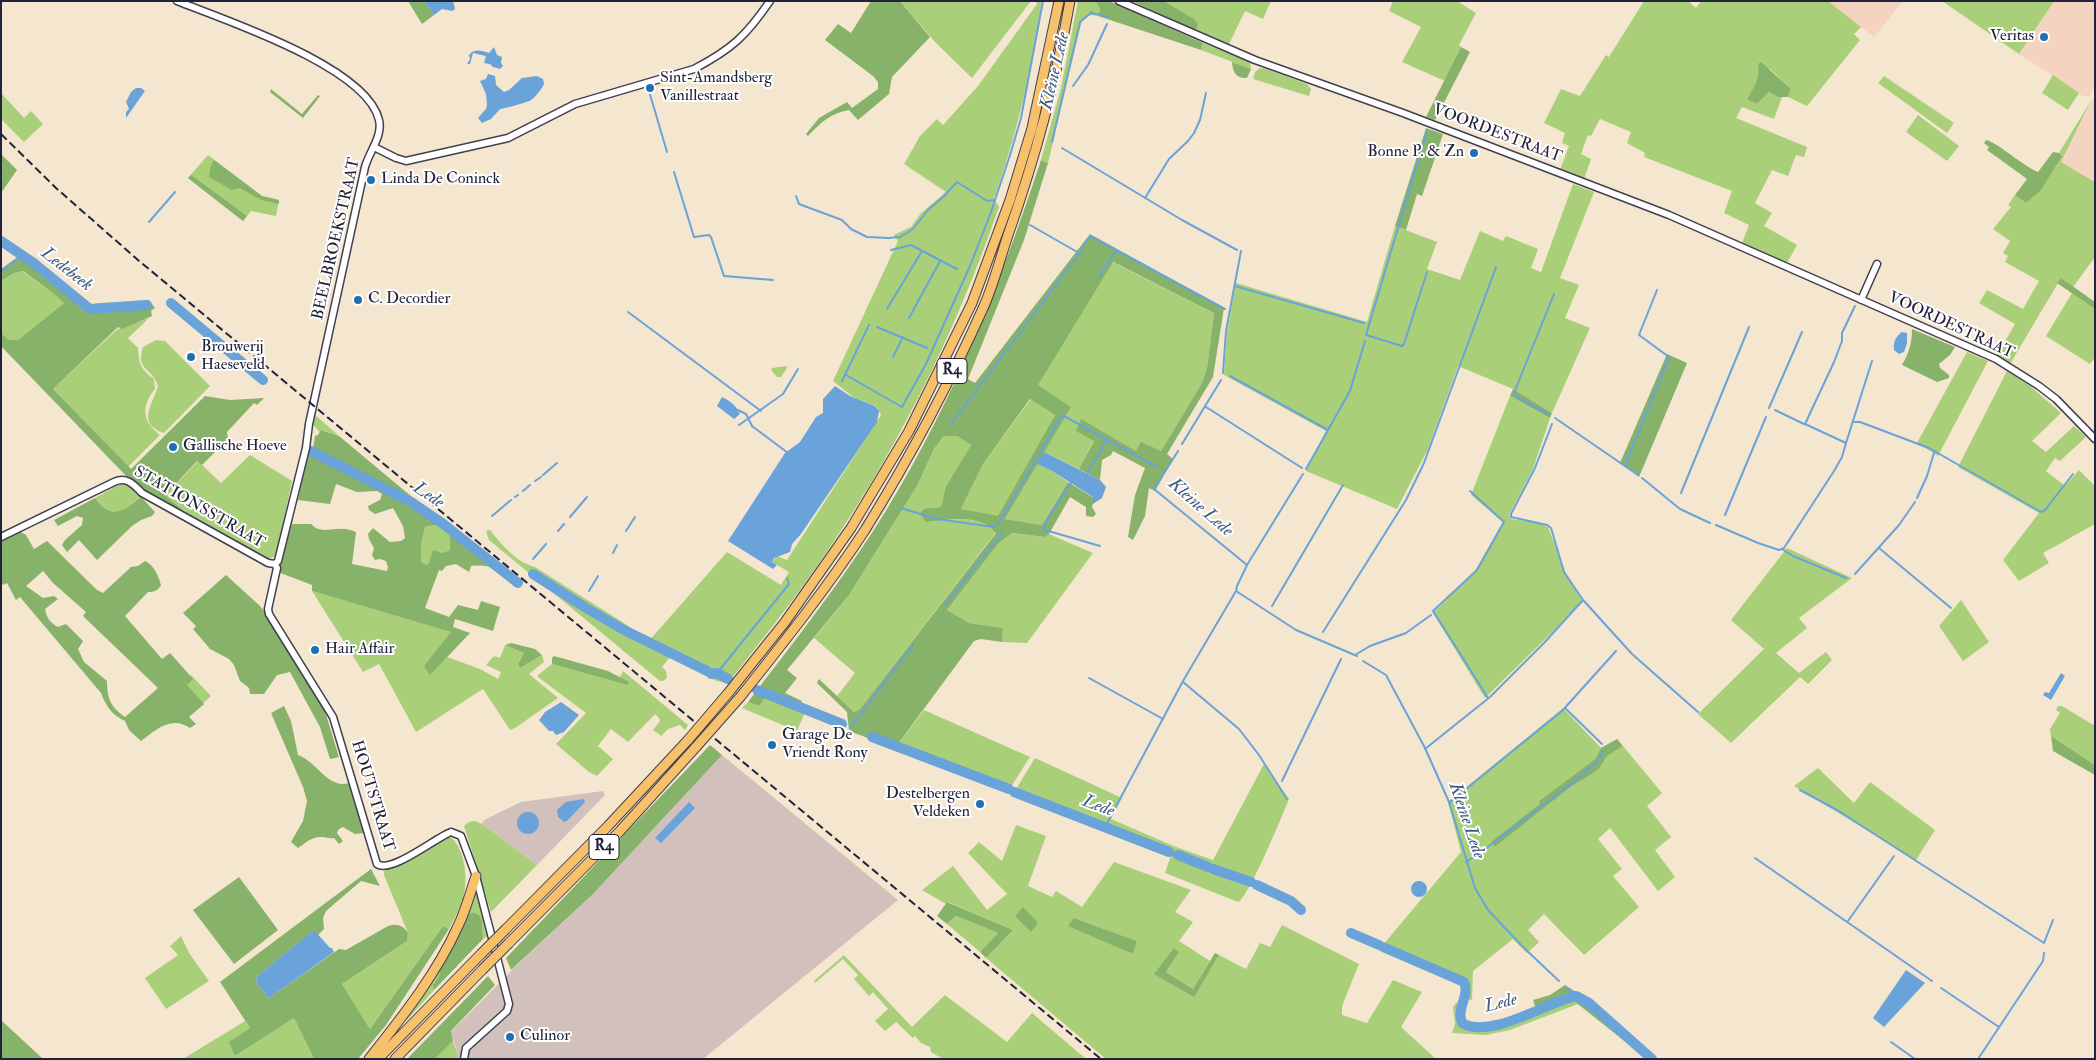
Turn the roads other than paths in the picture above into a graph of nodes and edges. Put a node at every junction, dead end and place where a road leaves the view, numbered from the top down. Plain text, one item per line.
1 (178, 1) edge
2 (770, 1) edge
3 (1059, 1) edge
4 (1070, 1) edge
5 (1120, 1) edge
6 (374, 147) junction
7 (1876, 264) dead end
8 (1861, 300) junction
9 (2095, 438) edge
10 (306, 448) joint
11 (1, 536) edge
12 (275, 564) junction
13 (476, 876) junction
14 (369, 1059) edge
15 (378, 1059) edge
16 (395, 1059) edge
17 (464, 1059) edge

1 - 6 street, BEELBROEKSTRAAT
2 - 6 street
3 - 15 highway, R4, bridge
4 - 16 highway, R4, bridge
5 - 8 street, VOORDESTRAAT
6 - 10 street, BEELBROEKSTRAAT
7 - 8 street
8 - 9 street, VOORDESTRAAT
10 - 12 street, STATIONSSTRAAT
11 - 12 street, STATIONSSTRAAT
12 - 13 street, HOUTSTRAAT
13 - 14 highway
13 - 17 street, HOUTSTRAAT

